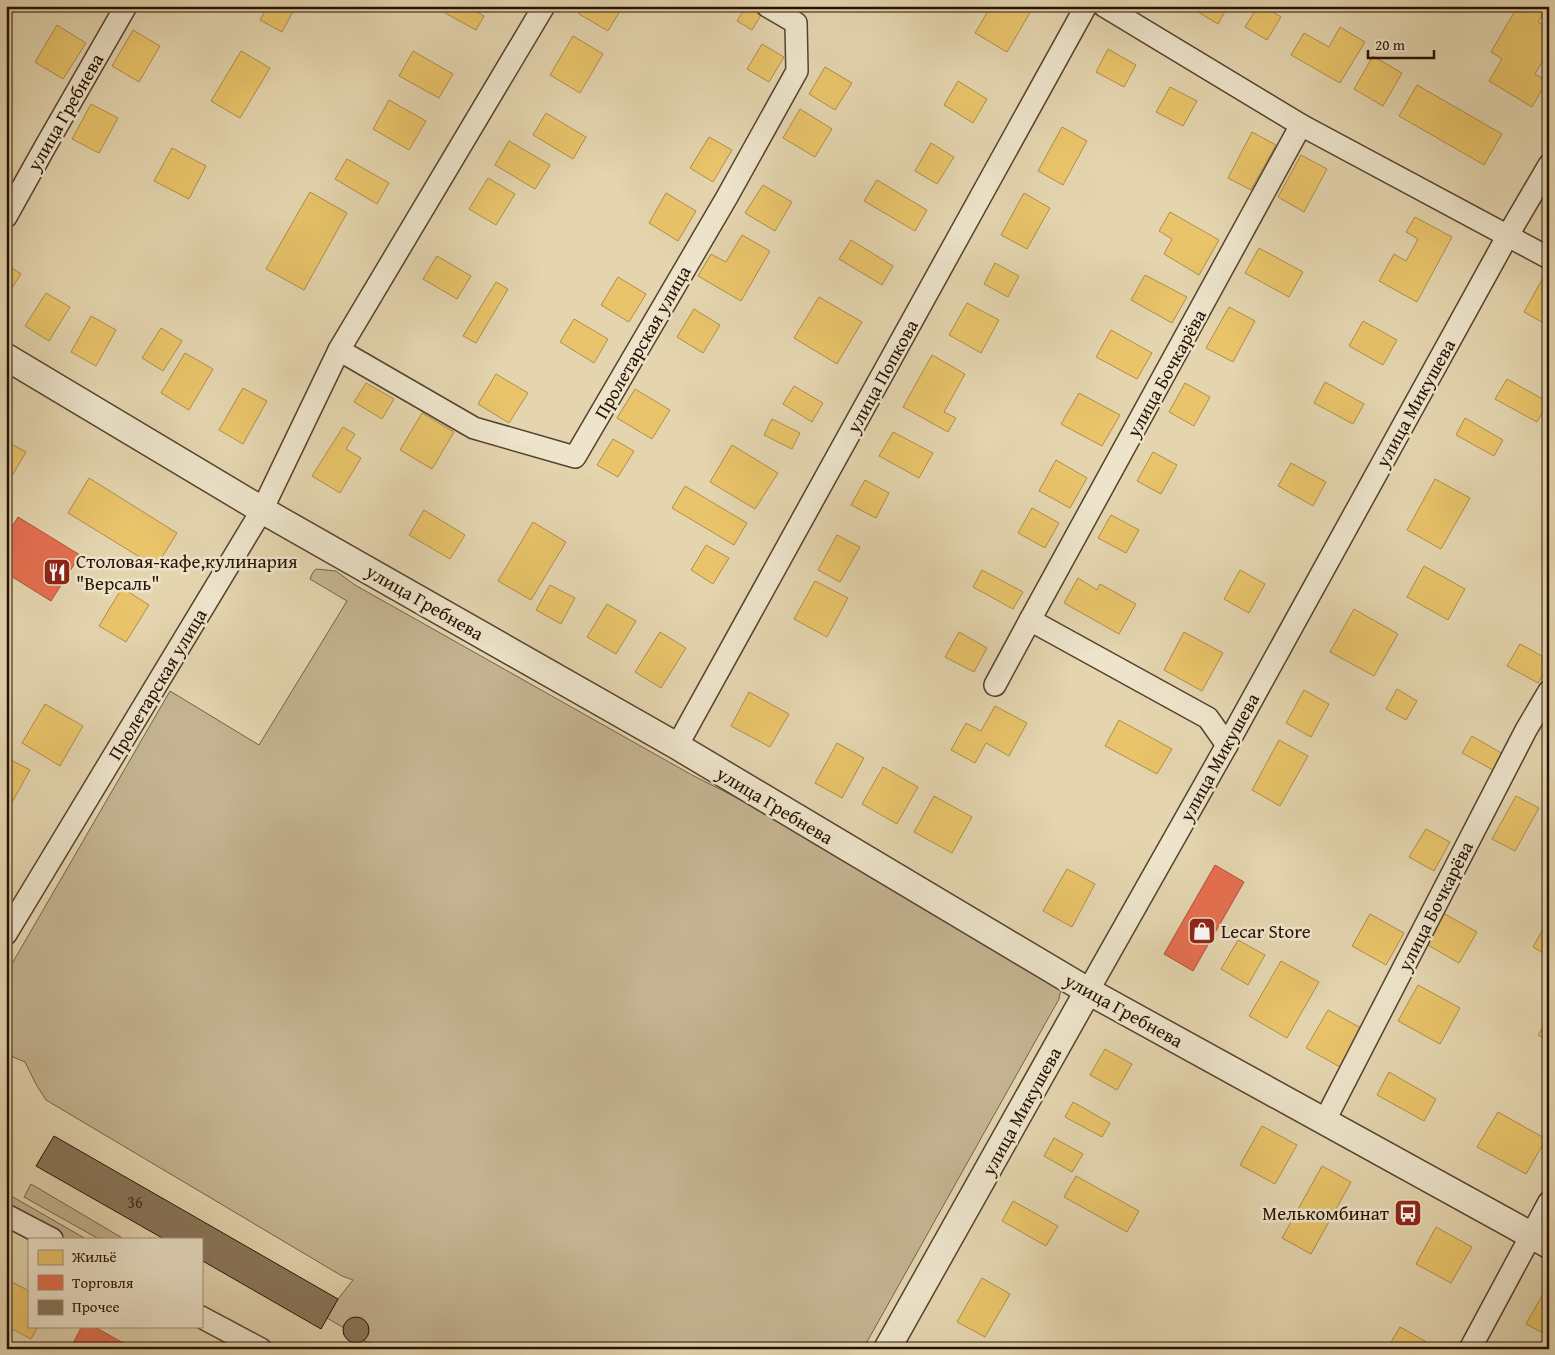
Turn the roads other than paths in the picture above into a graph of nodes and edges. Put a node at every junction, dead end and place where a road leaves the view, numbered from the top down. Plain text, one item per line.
1 (126, 6) edge
2 (544, 6) edge
3 (767, 6) edge
4 (1086, 6) edge
5 (1104, 6) edge
6 (1301, 125) junction
7 (1549, 165) edge
8 (6, 217) edge
9 (1508, 235) junction
10 (1549, 258) edge
11 (340, 350) junction
12 (6, 357) edge
13 (262, 510) junction
14 (1030, 620) junction
15 (995, 685) dead end
16 (1549, 690) edge
17 (1227, 745) junction
18 (677, 746) junction
19 (6, 934) edge
20 (1088, 991) junction
21 (1324, 1122) junction
22 (1549, 1202) edge
23 (6, 1215) edge
24 (50, 1238) edge
25 (1540, 1240) edge
26 (202, 1318) edge
27 (261, 1349) edge
28 (887, 1349) edge
29 (1470, 1349) edge

1 - 8 street, улица Гребнева
2 - 11 street, Пролетарская улица
3 - 11 street, Пролетарская улица
4 - 18 street, улица Попкова
5 - 6 street
6 - 9 street
6 - 14 street, улица Бочкарёва
7 - 9 street, улица Микушева
9 - 10 street
9 - 17 street, улица Микушева
11 - 13 street, Пролетарская улица
12 - 13 street, улица Гребнева
13 - 18 street, улица Гребнева
13 - 19 street, Пролетарская улица
14 - 15 street, улица Бочкарёва
14 - 17 street
16 - 21 street, улица Бочкарёва
17 - 20 street, улица Микушева
18 - 20 street, улица Гребнева
20 - 21 street, улица Гребнева
20 - 28 street, улица Микушева
21 - 25 street, улица Гребнева
22 - 25 street
23 - 24 street
25 - 29 street
26 - 27 street

